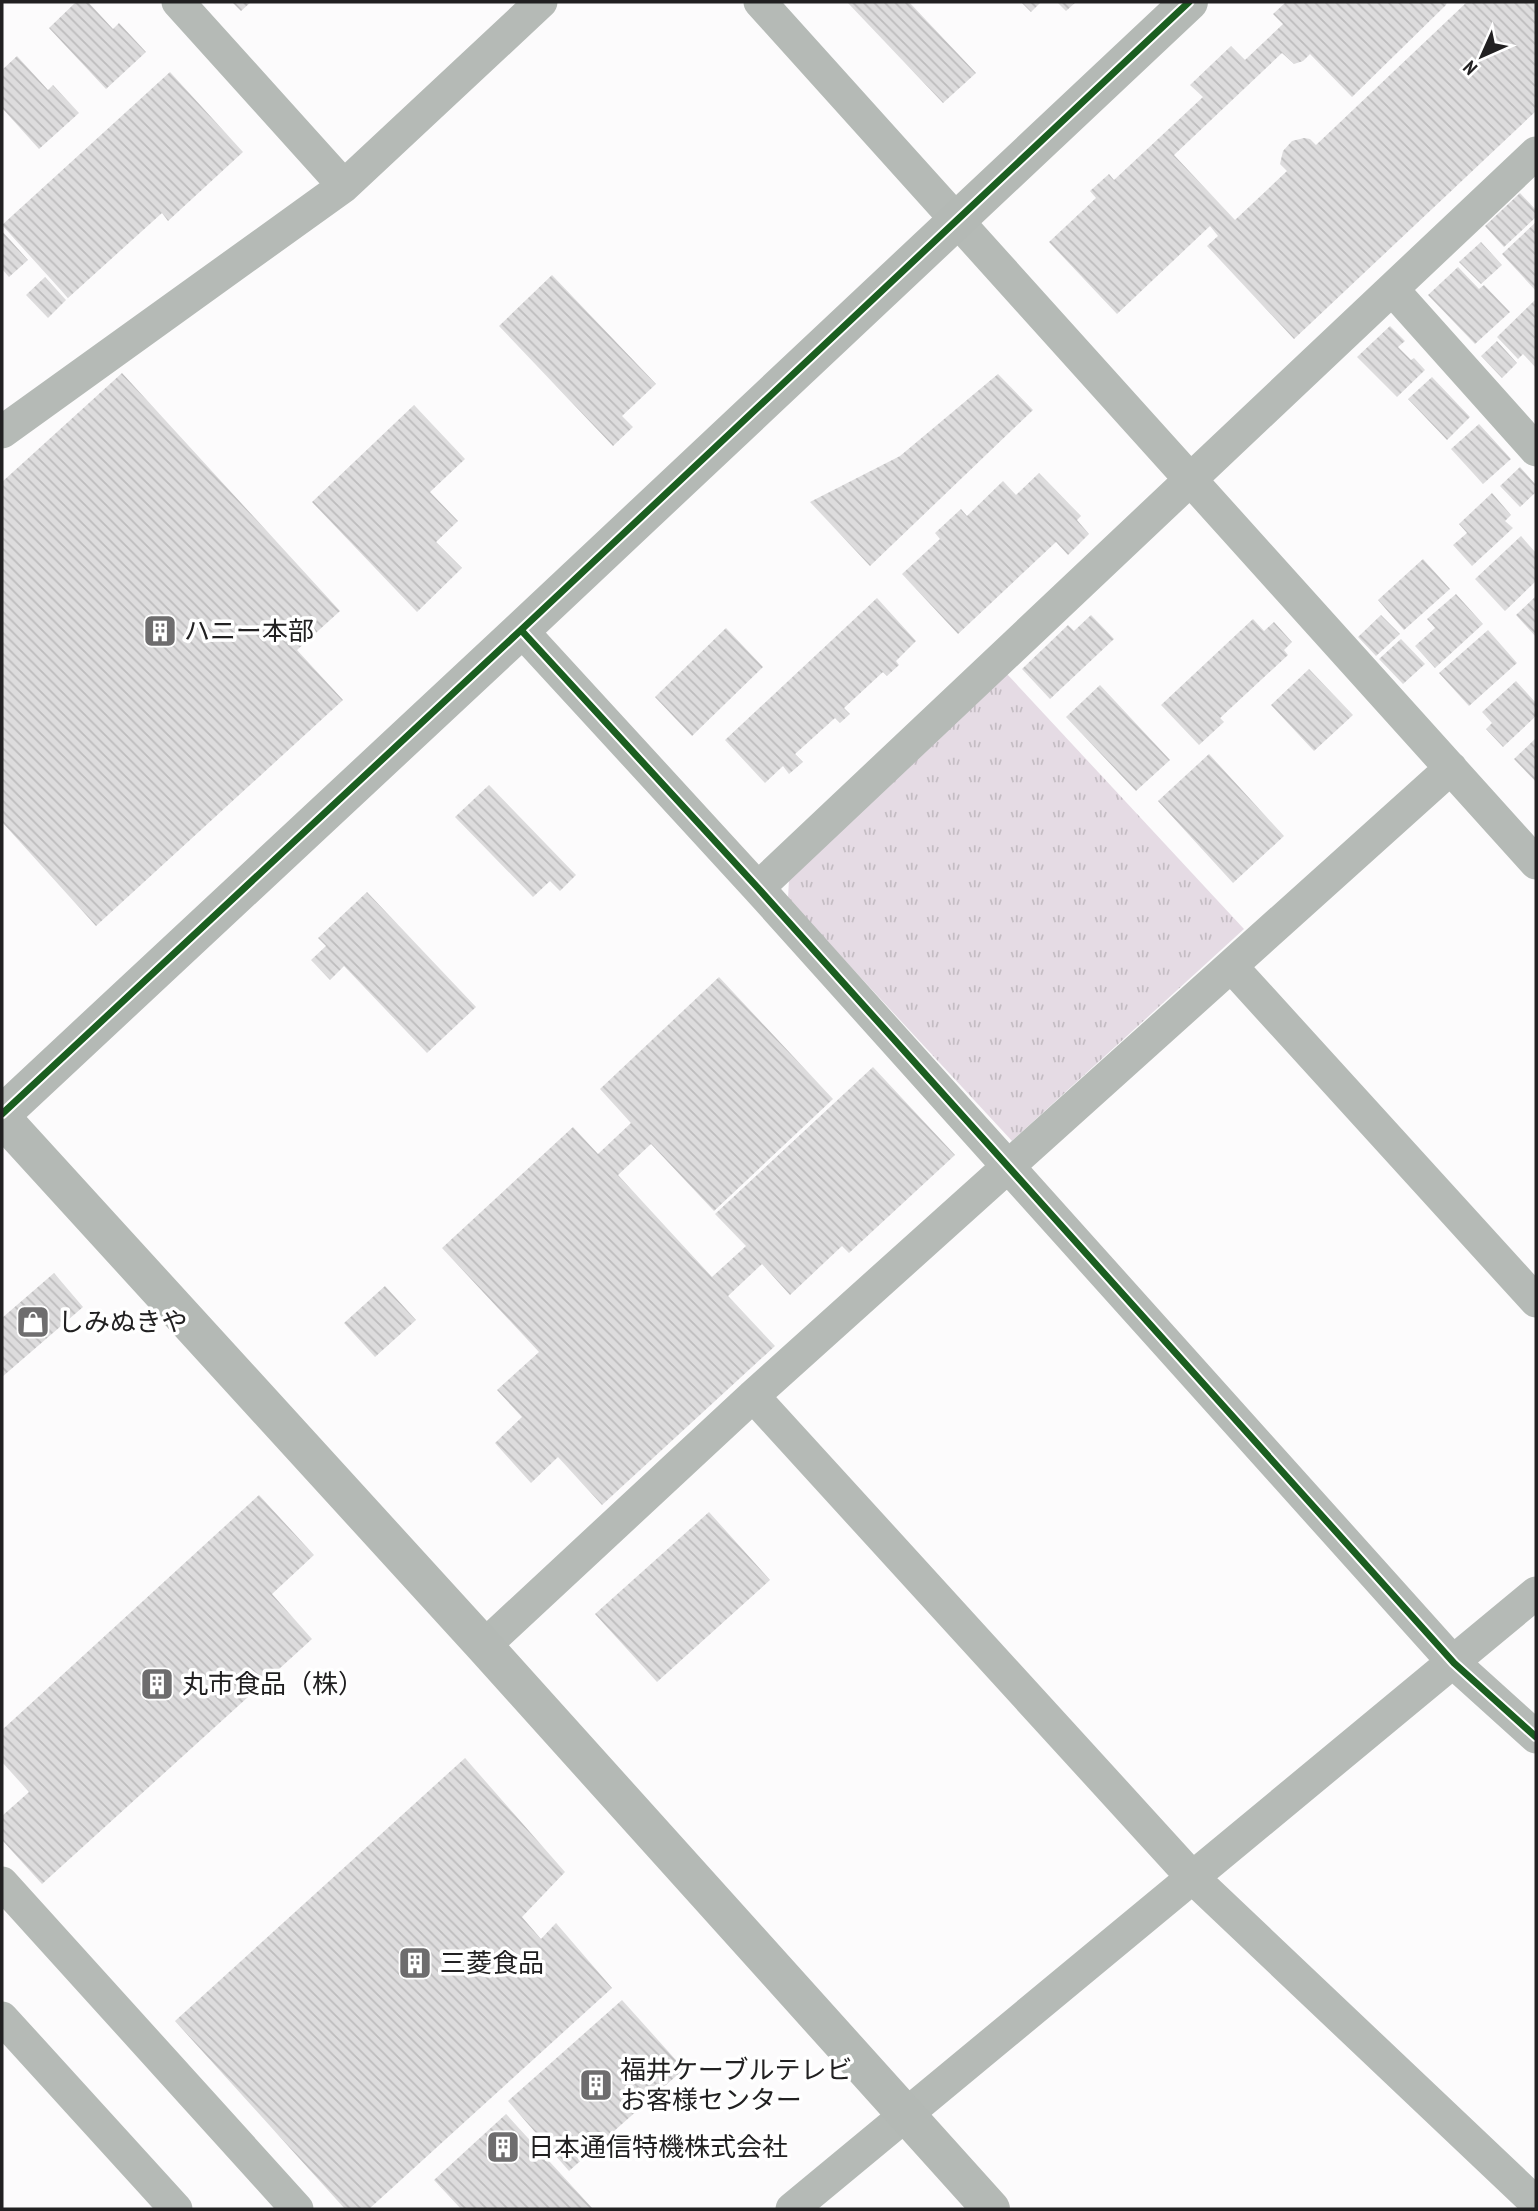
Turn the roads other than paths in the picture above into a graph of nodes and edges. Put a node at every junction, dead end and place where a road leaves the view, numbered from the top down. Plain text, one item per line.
1 (178, 2) edge
2 (541, 2) edge
3 (760, 2) edge
4 (1189, 2) edge
5 (1536, 153) edge
6 (344, 186) junction
7 (957, 219) junction
8 (1392, 289) junction
9 (2, 432) edge
10 (1536, 450) edge
11 (1191, 478) junction
12 (521, 630) junction
13 (1451, 768) junction
14 (1536, 863) edge
15 (758, 888) junction
16 (1231, 966) junction
17 (2, 1116) edge
18 (1008, 1167) junction
19 (1536, 1301) edge
20 (753, 1396) junction
21 (1536, 1593) edge
22 (485, 1646) junction
23 (1454, 1663) junction
24 (1536, 1737) edge
25 (1192, 1877) junction
26 (2, 1883) edge
27 (2, 2018) edge
28 (908, 2115) junction
29 (1536, 2203) edge
30 (176, 2209) edge
31 (297, 2209) edge
32 (792, 2209) edge
33 (991, 2209) edge

1 - 6 street
2 - 6 street
3 - 7 street
4 - 7 street
5 - 8 street
6 - 9 street
7 - 11 street
7 - 12 street
8 - 10 street
8 - 11 street
11 - 13 street
11 - 15 street
12 - 15 street
12 - 17 street
13 - 14 street
13 - 16 street
15 - 18 street
16 - 18 street
16 - 19 street
17 - 22 street
18 - 20 street
18 - 23 street
20 - 22 street
20 - 25 street
21 - 23 street
22 - 28 street
23 - 24 street
23 - 25 street
25 - 28 street
25 - 29 street
26 - 31 street
27 - 30 street
28 - 32 street
28 - 33 street

